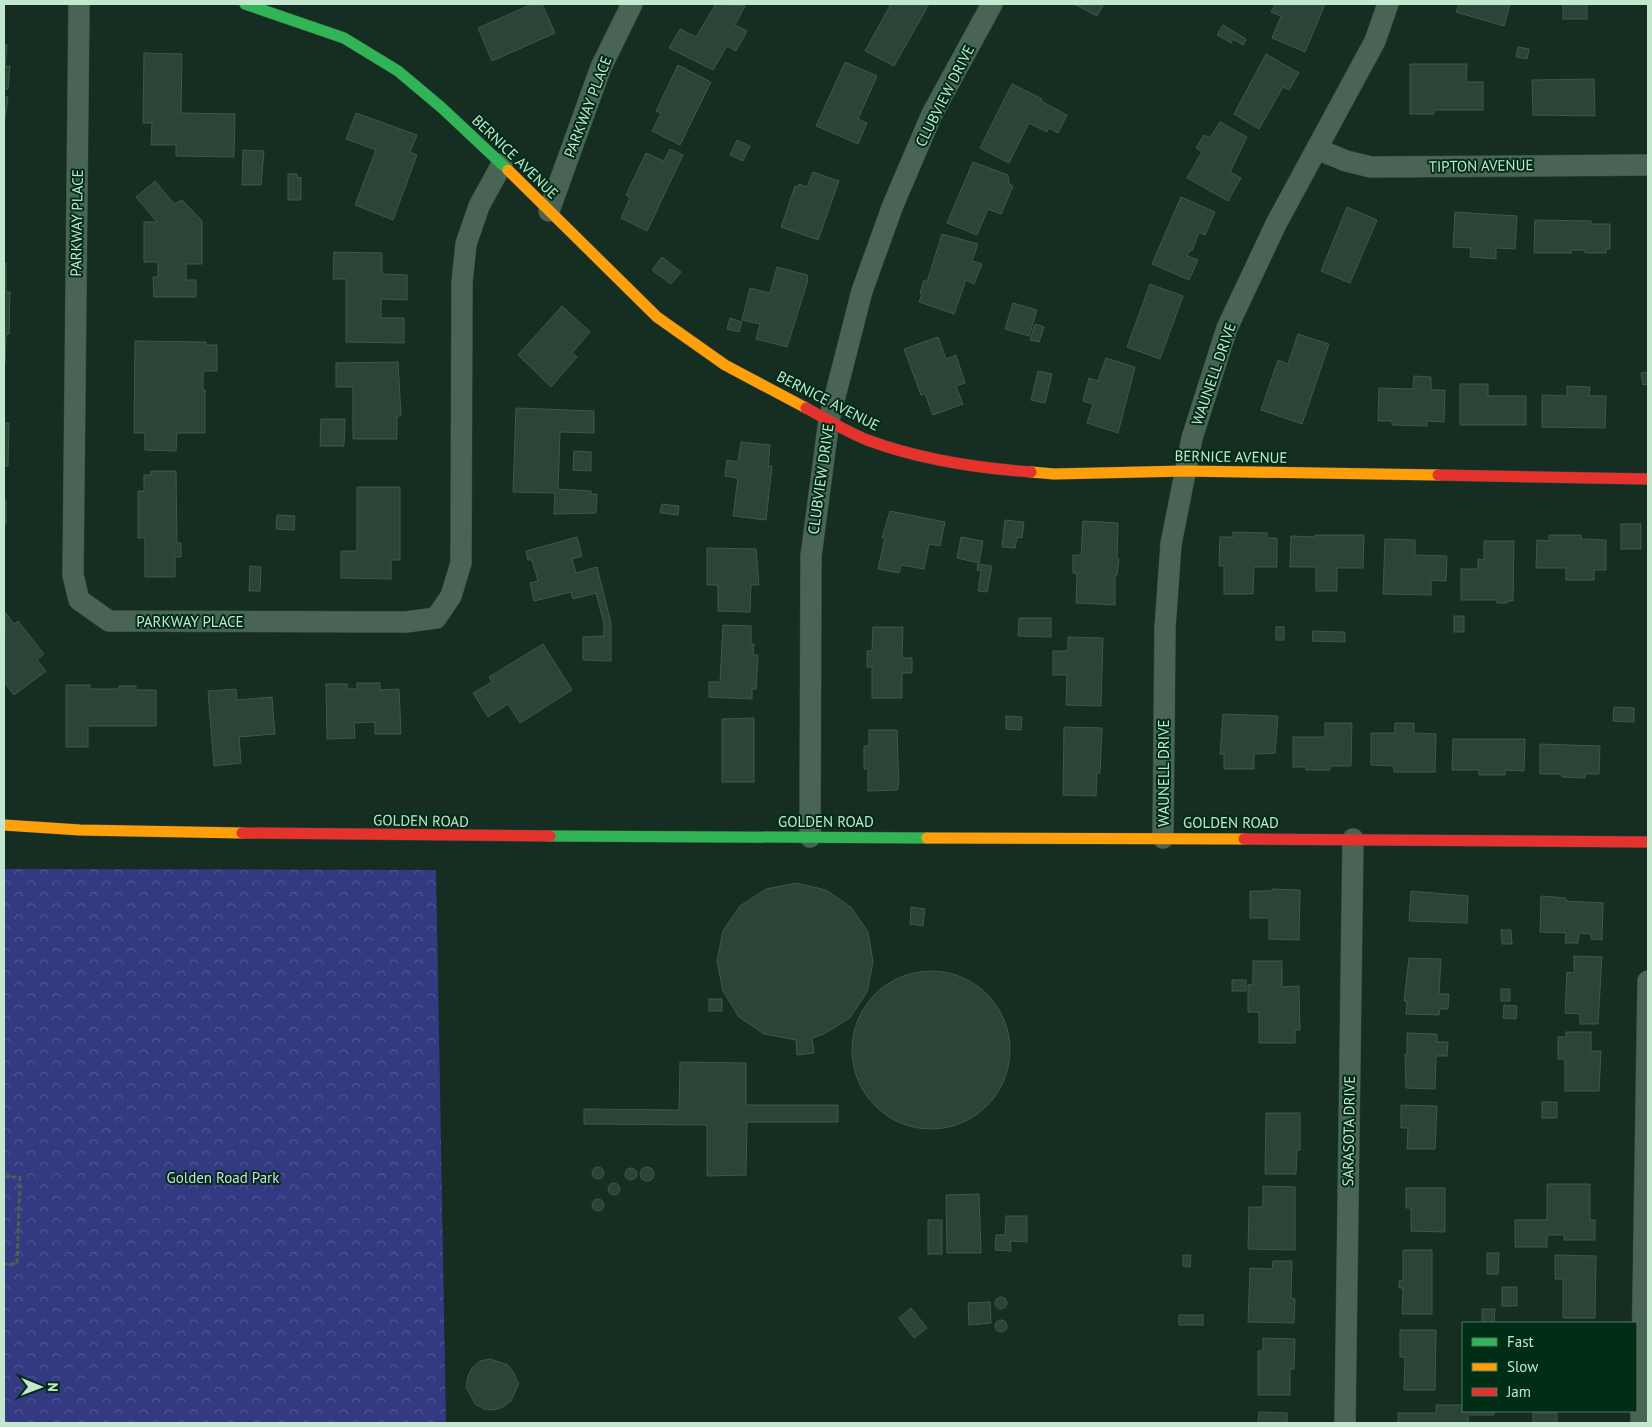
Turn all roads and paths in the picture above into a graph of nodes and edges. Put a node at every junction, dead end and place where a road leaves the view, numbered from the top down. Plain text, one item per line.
1 (79, 4) edge
2 (245, 4) edge
3 (632, 4) edge
4 (992, 4) edge
5 (1388, 4) edge
6 (1317, 149) junction
7 (502, 164) junction
8 (1648, 165) edge
9 (549, 211) junction
10 (829, 420) junction
11 (1185, 471) junction
12 (1648, 479) edge
13 (4, 825) edge
14 (810, 837) junction
15 (1163, 838) junction
16 (1353, 839) junction
17 (1648, 842) edge
18 (1648, 981) edge
19 (4, 1178) edge
20 (4, 1264) edge
21 (1345, 1423) edge
22 (1641, 1423) edge

1 - 7 street, PARKWAY PLACE
2 - 7 street, BERNICE AVENUE
3 - 9 street, PARKWAY PLACE
4 - 10 street, CLUBVIEW DRIVE
5 - 6 street, WAUNELL DRIVE
6 - 8 street, TIPTON AVENUE
6 - 11 street, WAUNELL DRIVE
7 - 9 street, BERNICE AVENUE
9 - 10 street, BERNICE AVENUE
10 - 11 street, BERNICE AVENUE
10 - 14 street, CLUBVIEW DRIVE
11 - 12 street, BERNICE AVENUE
11 - 15 street, WAUNELL DRIVE
13 - 14 street, GOLDEN ROAD
14 - 15 street, GOLDEN ROAD
15 - 16 street, GOLDEN ROAD
16 - 17 street, GOLDEN ROAD
16 - 21 street, SARASOTA DRIVE
18 - 22 street
19 - 20 path

